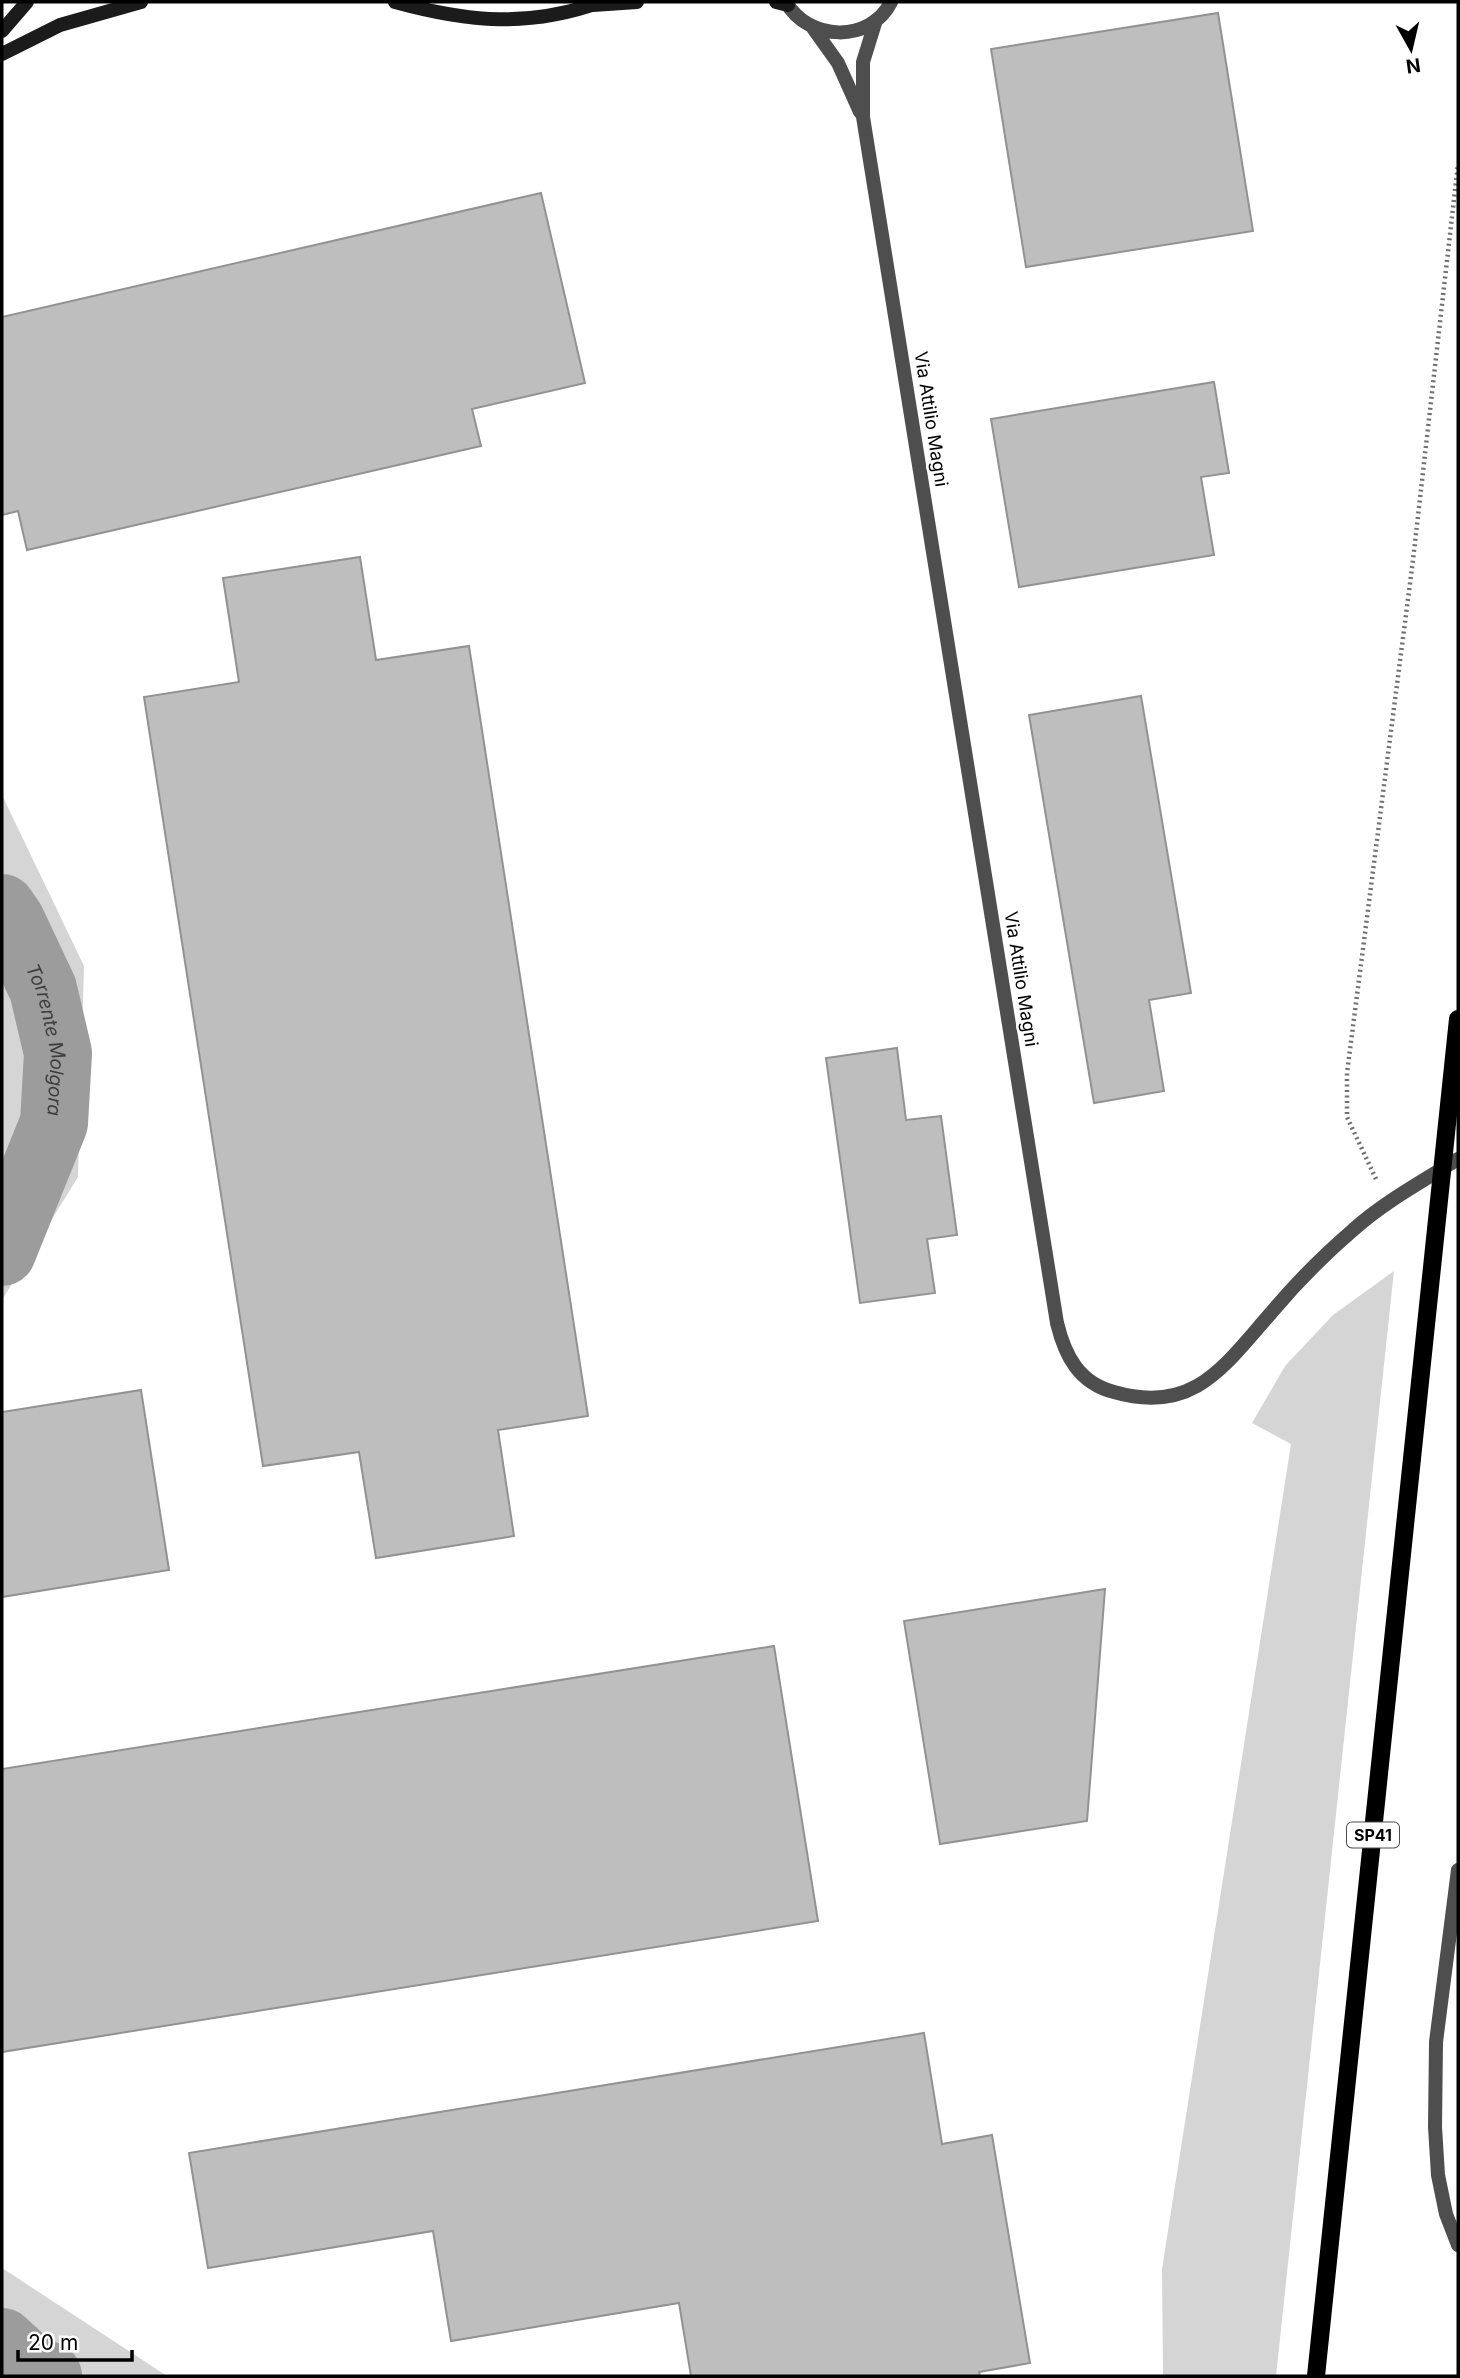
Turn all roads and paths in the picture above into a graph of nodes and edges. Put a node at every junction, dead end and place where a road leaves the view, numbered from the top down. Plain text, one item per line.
1 (27, 2) edge
2 (141, 2) edge
3 (395, 2) edge
4 (637, 2) edge
5 (891, 2) edge
6 (597, 3) edge
7 (783, 3) edge
8 (876, 20) junction
9 (813, 28) junction
10 (2, 31) edge
11 (2, 54) edge
12 (863, 117) junction
13 (1458, 164) edge
14 (1458, 1018) edge
15 (1458, 1159) edge
16 (1389, 1202) junction
17 (1458, 1870) edge
18 (1458, 2245) edge
19 (1316, 2376) edge

1 - 10 main road
2 - 11 main road
3 - 6 main road
4 - 6 main road
5 - 8 street
7 - 9 street, Via Attilio Magni
8 - 9 street
8 - 12 street, Via Attilio Magni
9 - 12 street, Via Attilio Magni
12 - 16 street, Via Attilio Magni
13 - 16 path
14 - 19 main road, SP41
15 - 16 street, Via Attilio Magni
17 - 18 street

